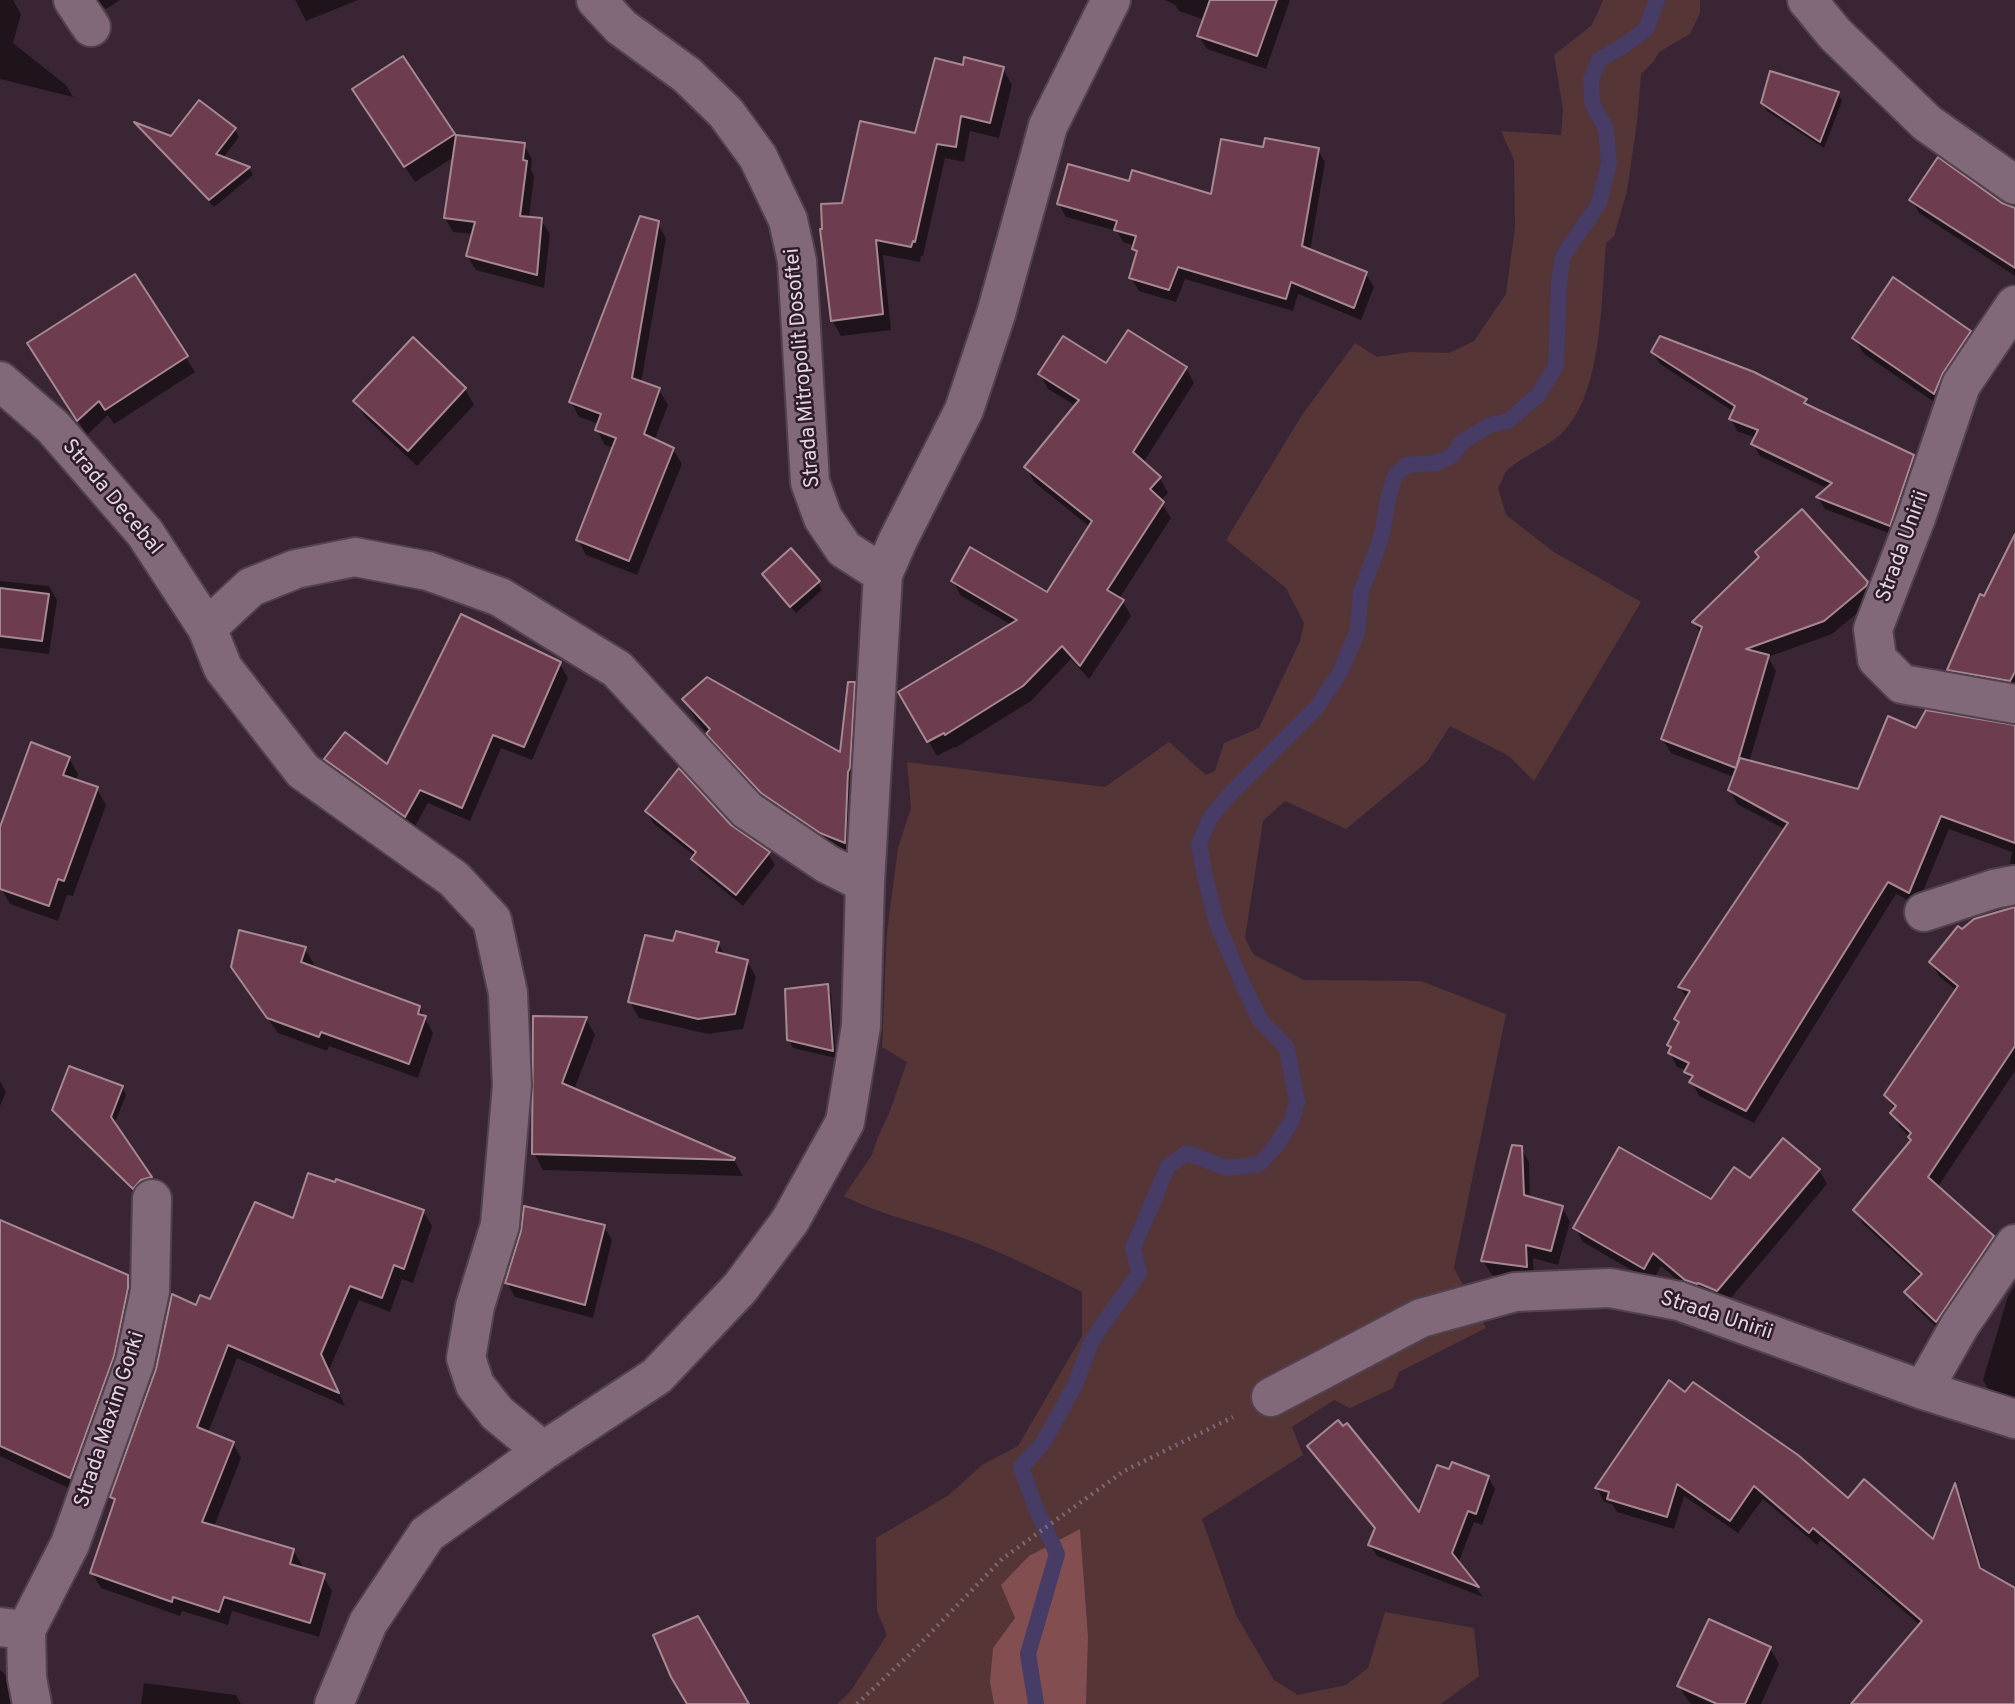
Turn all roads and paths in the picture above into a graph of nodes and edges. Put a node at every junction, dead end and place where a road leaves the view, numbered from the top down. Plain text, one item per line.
1 (596, 0) edge
2 (1111, 0) edge
3 (1807, 0) edge
4 (2015, 185) edge
5 (2015, 305) edge
6 (0, 381) edge
7 (883, 574) junction
8 (207, 628) junction
9 (2015, 704) edge
10 (865, 883) junction
11 (2015, 885) edge
12 (1924, 912) dead end
13 (152, 1199) dead end
14 (2015, 1244) edge
15 (1923, 1390) junction
16 (1271, 1397) joint
17 (2015, 1419) edge
18 (543, 1451) junction
19 (13, 1629) edge
20 (32, 1704) edge
21 (334, 1704) edge
22 (857, 1704) edge

1 - 7 street, Strada Mitropolit Dosoftei
2 - 7 street
3 - 4 street
5 - 9 street, Strada Unirii
6 - 8 street, Strada Decebal
7 - 10 street
8 - 10 street
8 - 18 street
10 - 18 street
11 - 12 street
13 - 19 street, Strada Maxim Gorki
14 - 15 street
15 - 16 street, Strada Unirii
15 - 17 street, Strada Unirii
16 - 22 path
18 - 21 street
19 - 20 street, Strada Maxim Gorki

